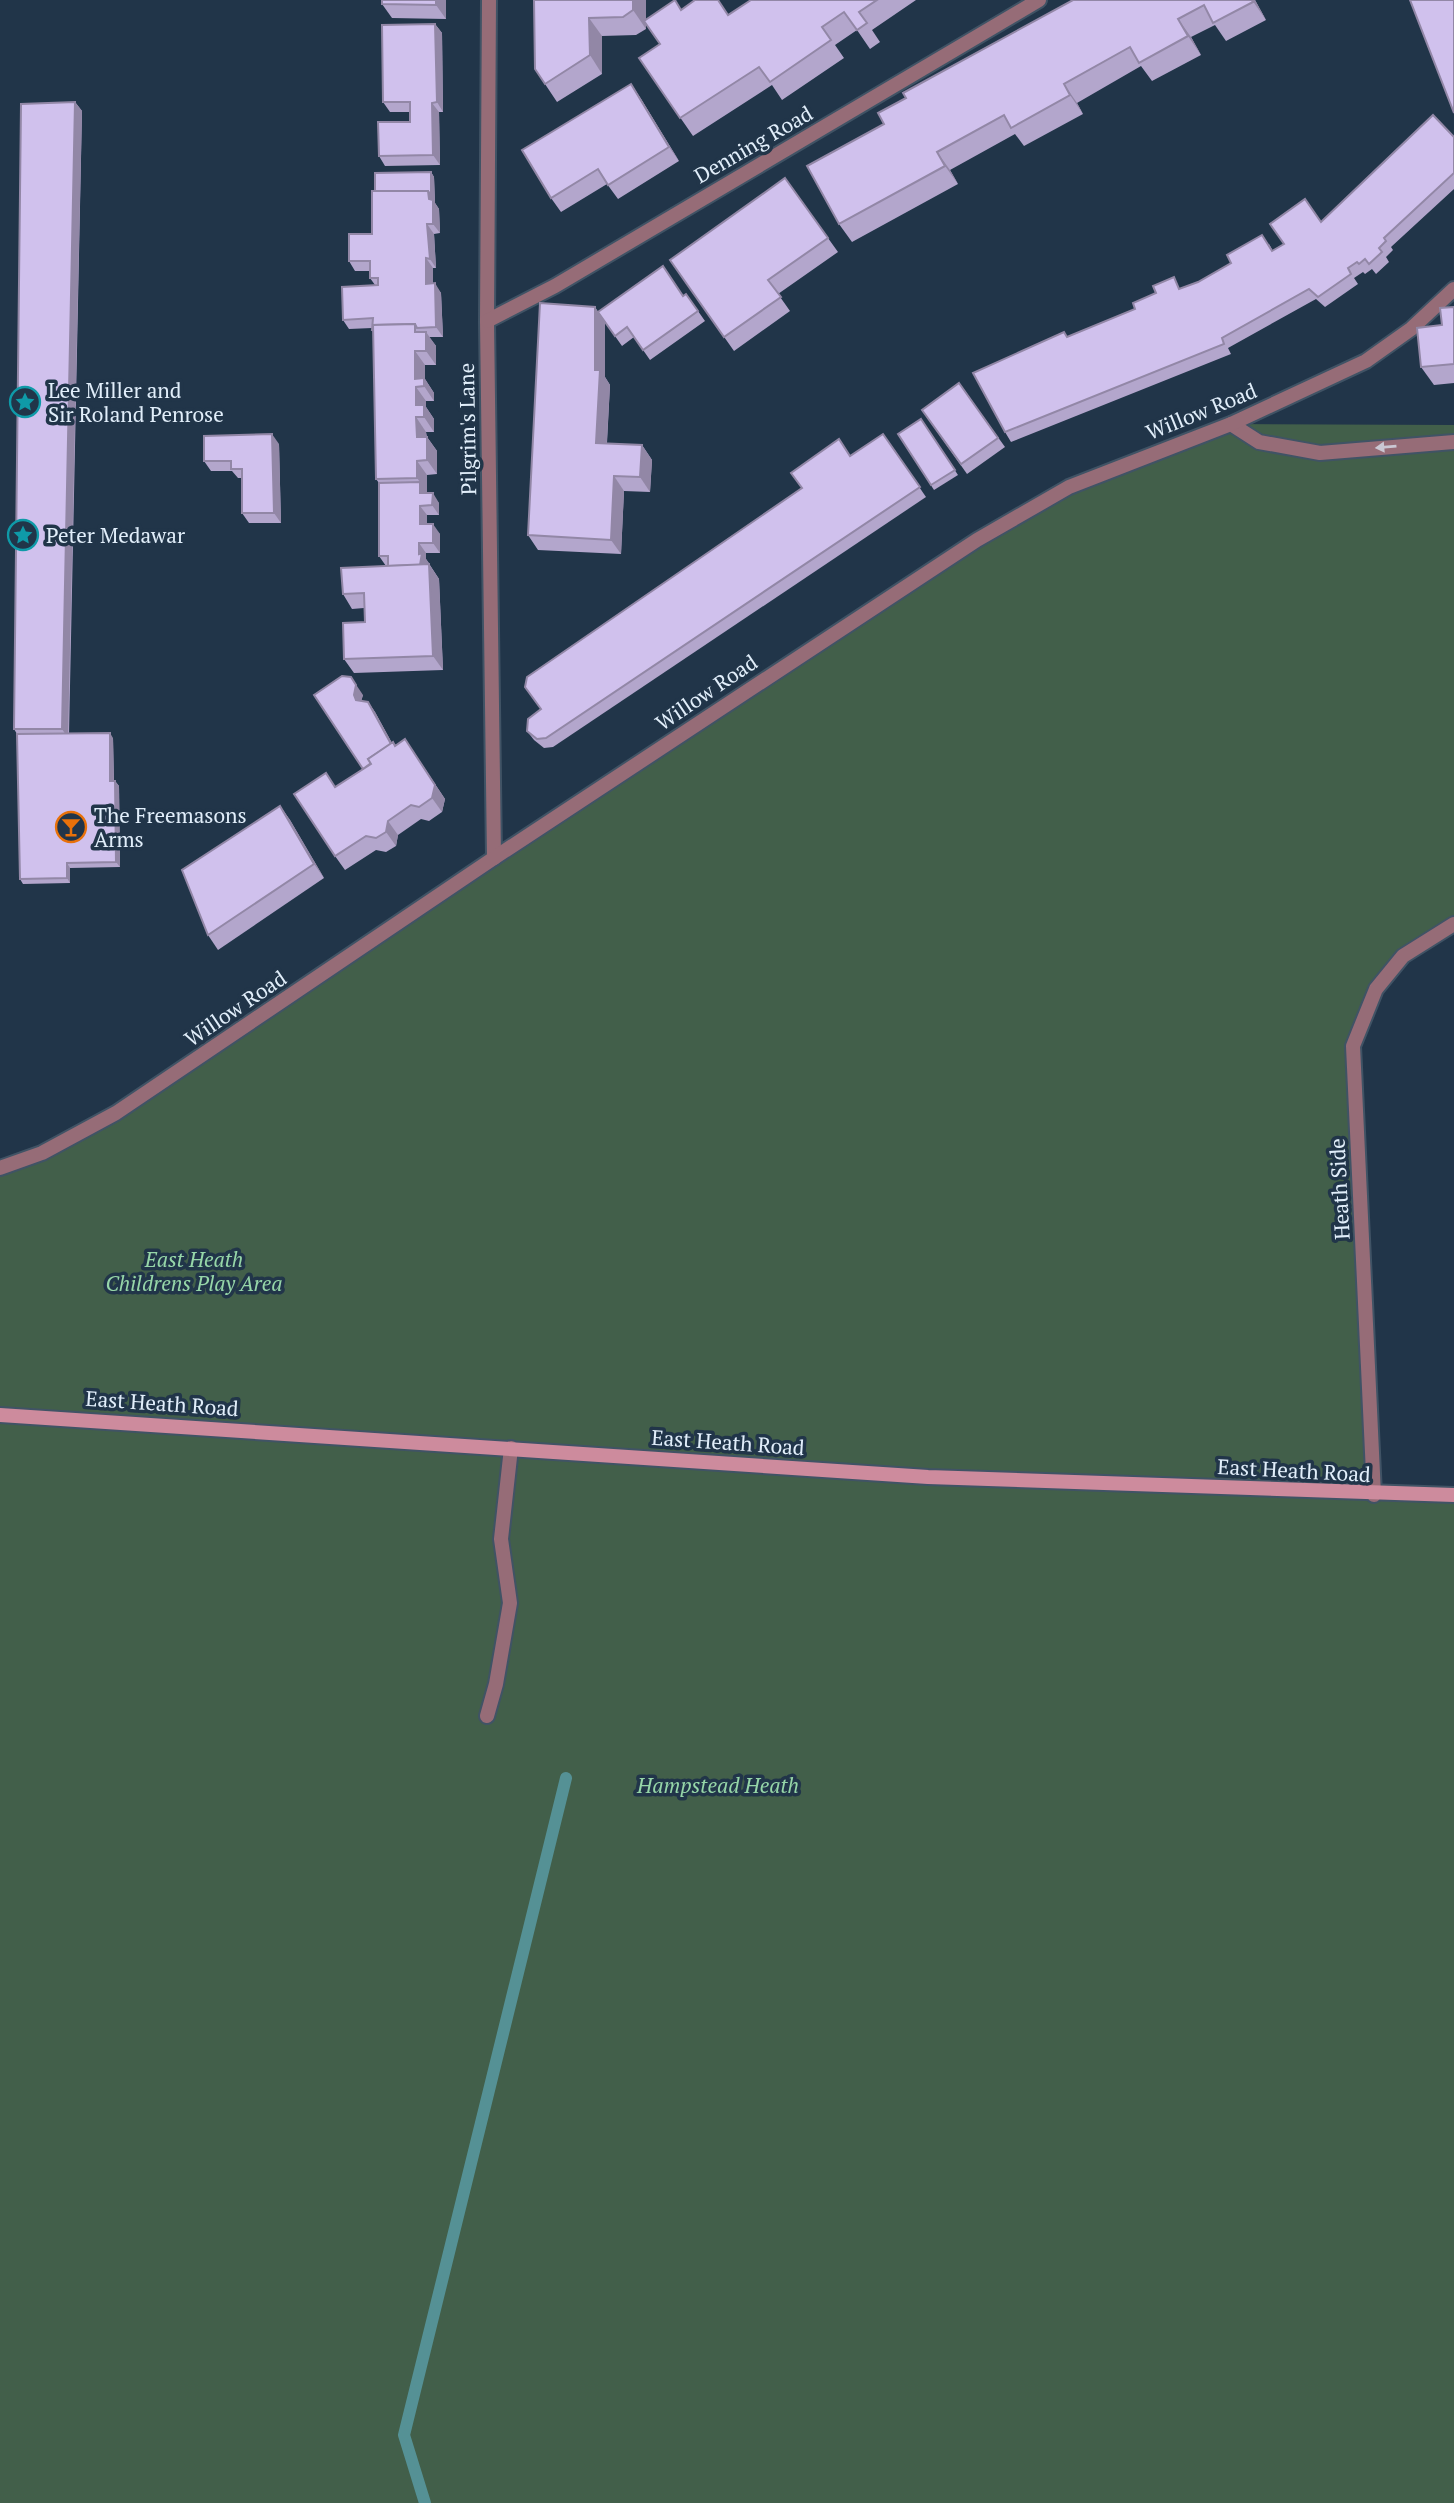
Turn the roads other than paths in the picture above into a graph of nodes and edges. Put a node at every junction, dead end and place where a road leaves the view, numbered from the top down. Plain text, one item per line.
1 (489, 0) edge
2 (1039, 0) edge
3 (1454, 289) edge
4 (487, 321) junction
5 (1231, 424) junction
6 (1454, 442) edge
7 (494, 858) junction
8 (1454, 924) edge
9 (0, 1168) edge
10 (0, 1415) edge
11 (511, 1448) junction
12 (1374, 1495) junction
13 (1454, 1496) edge
14 (486, 1716) dead end

1 - 4 street, Pilgrim's Lane
2 - 4 street, Denning Road
3 - 5 street, Willow Road
4 - 7 street, Pilgrim's Lane
6 -> 5 street
5 - 7 street, Willow Road
7 - 9 street, Willow Road
8 - 12 street, Heath Side
10 - 11 street, East Heath Road
11 - 12 street, East Heath Road
11 - 14 street
12 - 13 street, East Heath Road

